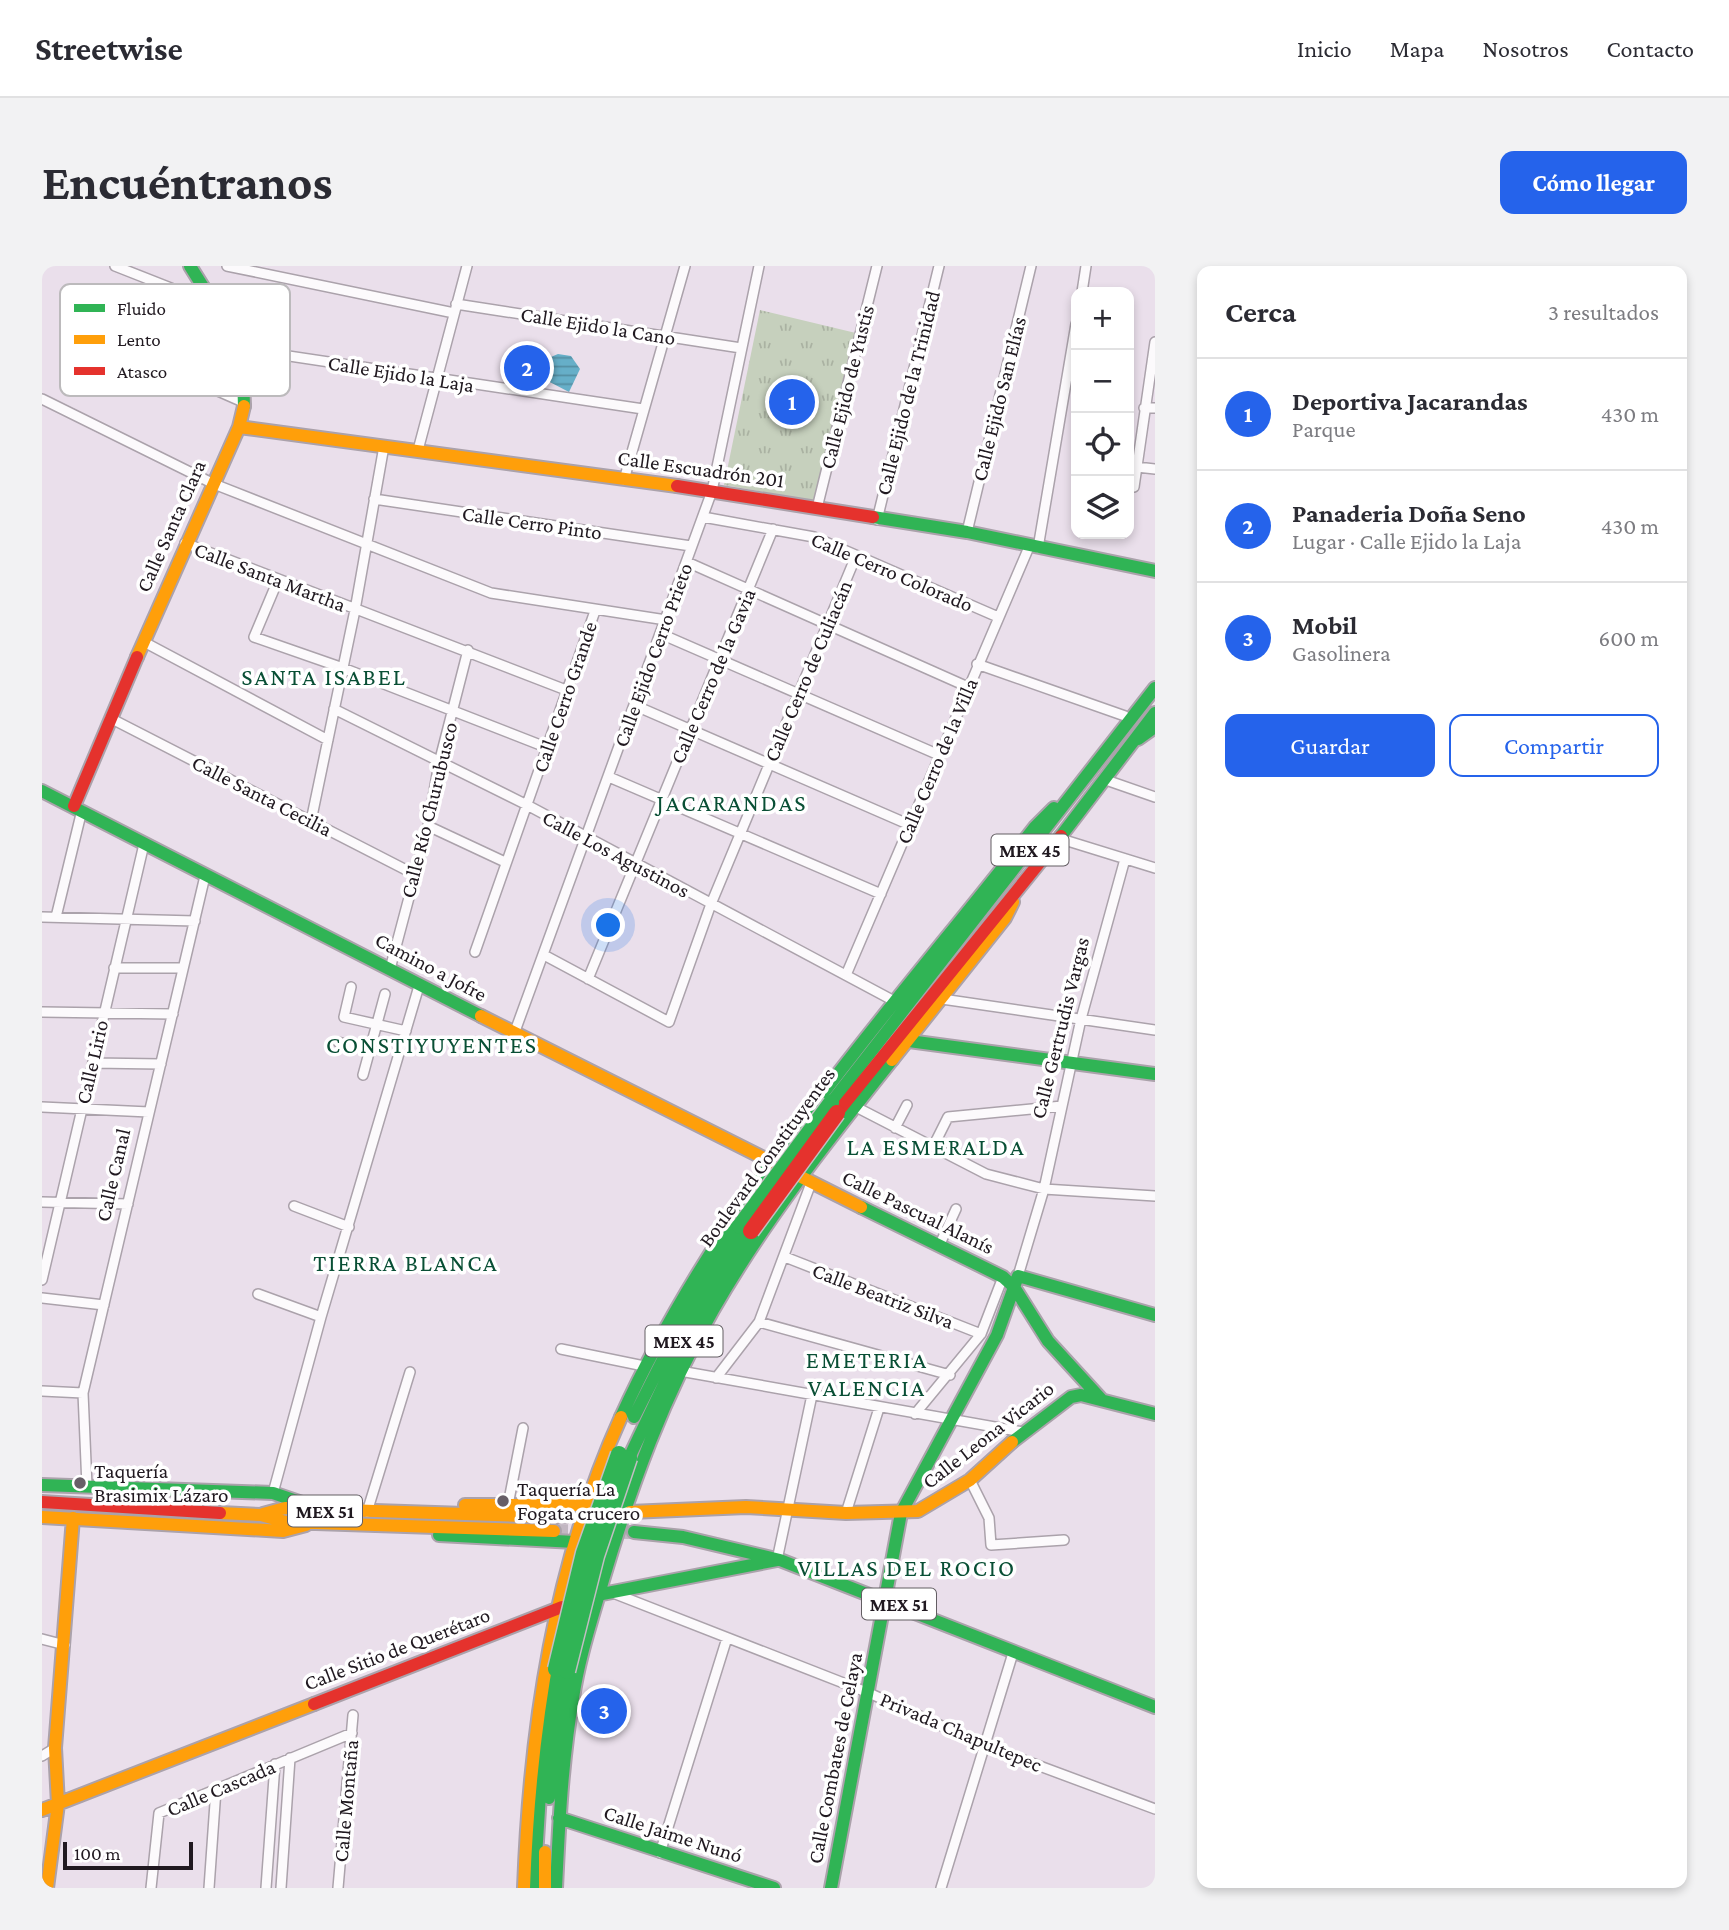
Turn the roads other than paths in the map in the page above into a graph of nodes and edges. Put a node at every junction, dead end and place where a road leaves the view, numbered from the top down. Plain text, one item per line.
1 (115, 266) edge
2 (190, 266) edge
3 (227, 266) edge
4 (467, 266) edge
5 (685, 266) edge
6 (758, 266) edge
7 (877, 266) edge
8 (939, 266) edge
9 (1031, 266) edge
10 (1086, 266) edge
11 (161, 284) edge
12 (201, 284) edge
13 (1083, 287) edge
14 (455, 308) junction
15 (665, 336) junction
16 (1155, 342) edge
17 (741, 348) junction
18 (1071, 350) edge
19 (290, 356) edge
20 (436, 379) junction
21 (229, 396) edge
22 (245, 396) edge
23 (42, 399) edge
24 (245, 403) junction
25 (1144, 408) junction
26 (1155, 408) edge
27 (643, 409) junction
28 (239, 427) junction
29 (384, 446) junction
30 (418, 450) junction
31 (1137, 467) junction
32 (1155, 469) edge
33 (624, 480) junction
34 (214, 484) junction
35 (1134, 488) dead end
36 (712, 491) junction
37 (374, 499) junction
38 (817, 508) junction
39 (703, 517) junction
40 (877, 520) junction
41 (773, 528) junction
42 (967, 532) junction
43 (185, 543) junction
44 (367, 544) junction
45 (691, 546) junction
46 (1034, 547) junction
47 (856, 556) junction
48 (687, 562) junction
49 (1155, 571) edge
50 (278, 580) junction
51 (750, 589) junction
52 (355, 610) junction
53 (595, 611) junction
54 (998, 617) junction
55 (666, 620) junction
56 (828, 624) junction
57 (661, 634) junction
58 (144, 642) junction
59 (468, 650) junction
60 (719, 658) junction
61 (977, 664) junction
62 (343, 668) junction
63 (1155, 676) edge
64 (968, 687) junction
65 (1155, 688) edge
66 (566, 690) junction
67 (799, 694) junction
68 (636, 706) junction
69 (334, 709) junction
70 (453, 710) junction
71 (1125, 716) junction
72 (110, 718) junction
73 (1154, 725) edge
74 (690, 729) junction
75 (1128, 738) junction
76 (328, 740) junction
77 (548, 748) junction
78 (939, 755) junction
79 (439, 763) junction
80 (770, 763) junction
81 (609, 777) junction
82 (1106, 780) junction
83 (42, 790) edge
84 (1155, 797) edge
85 (661, 800) junction
86 (527, 805) junction
87 (78, 808) junction
88 (311, 821) junction
89 (910, 825) junction
90 (428, 826) junction
91 (740, 833) junction
92 (1058, 838) junction
93 (585, 839) junction
94 (144, 844) junction
95 (1125, 859) junction
96 (505, 862) junction
97 (635, 864) junction
98 (1155, 868) edge
99 (414, 874) junction
100 (1027, 875) junction
101 (205, 876) junction
102 (881, 894) junction
103 (711, 904) junction
104 (42, 917) edge
105 (56, 917) junction
106 (127, 919) junction
107 (195, 920) junction
108 (475, 952) dead end
109 (544, 955) junction
110 (114, 968) junction
111 (183, 968) junction
112 (390, 969) junction
113 (846, 975) junction
114 (588, 979) junction
115 (419, 986) junction
116 (351, 987) dead end
117 (385, 994) dead end
118 (942, 999) junction
119 (903, 1011) junction
120 (42, 1012) edge
121 (173, 1014) junction
122 (103, 1015) junction
123 (1081, 1019) junction
124 (377, 1024) junction
125 (1155, 1030) edge
126 (406, 1031) junction
127 (514, 1034) junction
128 (909, 1041) junction
129 (338, 1042) dead end
130 (370, 1050) junction
131 (93, 1063) junction
132 (1070, 1063) junction
133 (161, 1064) junction
134 (1155, 1074) edge
135 (363, 1075) dead end
136 (907, 1105) dead end
137 (1062, 1106) junction
138 (42, 1107) edge
139 (812, 1107) junction
140 (856, 1107) junction
141 (82, 1108) junction
142 (149, 1112) junction
143 (895, 1128) junction
144 (837, 1132) junction
145 (933, 1147) junction
146 (770, 1161) junction
147 (806, 1181) junction
148 (1044, 1189) junction
149 (1155, 1196) edge
150 (42, 1202) edge
151 (62, 1202) junction
152 (128, 1204) junction
153 (294, 1206) dead end
154 (956, 1209) dead end
155 (349, 1227) junction
156 (940, 1244) junction
157 (785, 1257) junction
158 (42, 1280) edge
159 (1012, 1280) junction
160 (258, 1294) dead end
161 (42, 1298) edge
162 (104, 1305) junction
163 (1155, 1315) edge
164 (321, 1317) junction
165 (759, 1321) junction
166 (981, 1334) junction
167 (561, 1349) dead end
168 (644, 1366) junction
169 (680, 1371) junction
170 (410, 1372) dead end
171 (950, 1375) junction
172 (716, 1378) junction
173 (42, 1391) edge
174 (83, 1393) junction
175 (812, 1395) junction
176 (1101, 1399) junction
177 (879, 1408) junction
178 (915, 1414) junction
179 (1155, 1414) edge
180 (951, 1420) junction
181 (523, 1427) dead end
182 (1023, 1432) junction
183 (970, 1480) junction
184 (42, 1485) edge
185 (87, 1486) junction
186 (273, 1493) junction
187 (42, 1502) edge
188 (587, 1504) junction
189 (508, 1505) junction
190 (627, 1508) junction
191 (789, 1508) junction
192 (367, 1512) junction
193 (390, 1513) junction
194 (846, 1513) junction
195 (901, 1513) junction
196 (42, 1517) edge
197 (320, 1517) junction
198 (73, 1518) junction
199 (352, 1522) junction
200 (634, 1532) tunnel mouth
201 (1064, 1540) dead end
202 (574, 1544) junction
203 (613, 1544) junction
204 (777, 1560) junction
205 (605, 1593) junction
206 (886, 1598) junction
207 (557, 1610) junction
208 (727, 1638) junction
209 (42, 1639) edge
210 (65, 1645) junction
211 (1013, 1653) junction
212 (869, 1693) junction
213 (1155, 1707) edge
214 (353, 1715) dead end
215 (352, 1733) junction
216 (986, 1746) junction
217 (49, 1752) edge
218 (548, 1755) junction
219 (290, 1758) junction
220 (275, 1764) junction
221 (216, 1789) junction
222 (58, 1804) junction
223 (1155, 1809) edge
224 (42, 1810) edge
225 (559, 1818) junction
226 (660, 1853) junction
227 (47, 1888) edge
228 (151, 1888) edge
229 (209, 1888) edge
230 (266, 1888) edge
231 (281, 1888) edge
232 (338, 1888) edge
233 (524, 1888) edge
234 (534, 1888) edge
235 (545, 1888) edge
236 (556, 1888) edge
237 (774, 1888) edge
238 (831, 1888) edge
239 (941, 1888) edge

1 - 11 street
2 - 12 main road, Calle Santa Clara
3 - 14 street, Calle Ejido la Cano
4 - 14 street
5 - 15 street
6 - 17 street, Calle Ejido Cerro Prieto
7 - 38 street, Calle Ejido de Yustis
8 - 40 street, Calle Ejido de la Trinidad
9 - 42 street, Calle Ejido San Elías
10 - 13 street
14 - 15 street, Calle Ejido la Cano
14 - 20 street
15 - 17 street, Calle Ejido la Cano
15 - 27 street
16 - 25 street
17 - 36 street, Calle Ejido Cerro Prieto
18 - 46 street, Calle Cerro de la Villa
19 - 20 street, Calle Ejido la Laja
20 - 27 street, Calle Ejido la Laja
20 - 30 street
21 - 24 street
22 - 24 main road, Calle Santa Clara
23 - 34 street
24 - 28 main road, Calle Santa Clara
25 - 26 street
25 - 31 street
27 - 33 street
28 - 29 main road, Calle Escuadrón 201
28 - 34 main road, Calle Santa Clara
29 - 30 main road, Calle Escuadrón 201
29 - 37 street
30 - 33 main road, Calle Escuadrón 201
31 - 32 street
31 - 35 street
33 - 36 main road, Calle Escuadrón 201
34 - 43 main road, Calle Santa Clara
34 - 44 street
36 - 38 main road, Calle Escuadrón 201
36 - 39 street, Calle Ejido Cerro Prieto
37 - 44 street
37 - 45 street, Calle Cerro Pinto
38 - 40 main road, Calle Escuadrón 201
39 - 41 street, Calle Cerro Colorado
39 - 45 street, Calle Ejido Cerro Prieto
40 - 42 main road, Calle Escuadrón 201
41 - 47 street, Calle Cerro Colorado
41 - 51 street, Calle Cerro de la Gavia
42 - 46 main road, Calle Escuadrón 201
43 - 50 street, Calle Santa Martha
43 - 58 main road, Calle Santa Clara
44 - 52 street
44 - 53 street
45 - 48 street, Calle Ejido Cerro Prieto
46 - 49 main road, Calle Escuadrón 201
46 - 54 street, Calle Cerro de la Villa
47 - 54 street, Calle Cerro Colorado
47 - 56 street, Calle Cerro de Culiacán
48 - 51 street
48 - 55 street, Calle Ejido Cerro Prieto
50 - 52 street, Calle Santa Martha
50 - 62 street
51 - 56 street
51 - 60 street, Calle Cerro de la Gavia
52 - 59 street, Calle Santa Martha
52 - 62 street
53 - 55 street
53 - 66 street, Calle Cerro Grande
54 - 61 street, Calle Cerro de la Villa
55 - 57 street, Calle Ejido Cerro Prieto
56 - 64 street
56 - 67 street, Calle Cerro de Culiacán
57 - 60 street
57 - 68 street, Calle Ejido Cerro Prieto
58 - 72 main road, Calle Santa Clara
58 - 76 street
59 - 66 street, Calle Santa Martha
59 - 70 street, Calle Río Churubusco
60 - 67 street
60 - 74 street, Calle Cerro de la Gavia
61 - 64 street, Calle Cerro de la Villa
61 - 71 street
62 - 69 street
62 - 70 street
63 - 71 main road
64 - 78 street, Calle Cerro de la Villa
65 - 75 main road, Boulevard Constituyentes / MEX 45
66 - 77 street, Calle Cerro Grande
67 - 78 street
67 - 80 street, Calle Cerro de Culiacán
68 - 74 street
68 - 81 street, Calle Ejido Cerro Prieto
69 - 76 street
69 - 79 street, Calle Los Agustinos
70 - 77 street
70 - 79 street, Calle Río Churubusco
71 - 75 main road
72 - 87 main road, Calle Santa Clara
72 - 88 street, Calle Santa Cecilia
73 - 75 main road, Boulevard Constituyentes / MEX 45
74 - 80 street
74 - 85 street, Calle Cerro de la Gavia
75 - 82 main road, Boulevard Constituyentes / MEX 45
75 - 119 main road, Boulevard Constituyentes / MEX 45
76 - 88 street
77 - 86 street, Calle Cerro Grande
78 - 89 street, Calle Cerro de la Villa
79 - 86 street, Calle Los Agustinos
79 - 90 street, Calle Río Churubusco
80 - 89 street
80 - 91 street, Calle Cerro de Culiacán
81 - 85 street
81 - 93 street, Calle Ejido Cerro Prieto
82 - 84 street
82 - 92 main road, Boulevard Constituyentes / MEX 45
83 - 87 main road, Camino a Jofre
85 - 91 street
85 - 97 street, Calle Cerro de la Gavia
86 - 93 street, Calle Los Agustinos
86 - 96 street, Calle Cerro Grande
87 - 94 main road, Camino a Jofre
87 - 105 street
88 - 99 street, Calle Santa Cecilia
89 - 102 street, Calle Cerro de la Villa
90 - 96 street
90 - 99 street, Calle Río Churubusco
91 - 102 street
91 - 103 street, Calle Cerro de Culiacán
92 - 95 street
92 - 100 main road, Boulevard Constituyentes / MEX 45
93 - 97 street, Calle Los Agustinos
93 - 109 street, Calle Ejido Cerro Prieto
94 - 101 main road, Camino a Jofre
94 - 106 street, Calle Lirio
95 - 98 street
95 - 123 street, Calle Gertrudis Vargas
96 - 108 street, Calle Cerro Grande
97 - 103 street, Calle Los Agustinos
97 - 114 street, Calle Cerro de la Gavia
99 - 112 street, Calle Río Churubusco
100 - 118 main road
100 - 119 main road, Boulevard Constituyentes / MEX 45
101 - 107 street, Calle Canal
101 - 112 main road, Camino a Jofre
102 - 113 street, Calle Cerro de la Villa
103 - 113 street, Calle Los Agustinos
103 - 114 street, Calle Cerro de Culiacán
104 - 105 street
105 - 106 street
106 - 107 street
106 - 110 street, Calle Lirio
107 - 111 street, Calle Canal
109 - 114 street
109 - 127 street, Calle Ejido Cerro Prieto
110 - 111 street
110 - 122 street, Calle Lirio
111 - 121 street, Calle Canal
112 - 115 main road, Camino a Jofre
113 - 119 street, Calle Los Agustinos
115 - 126 street
115 - 127 main road, Camino a Jofre
116 - 124 street
117 - 124 street
118 - 123 street
118 - 128 main road
119 - 139 main road
119 - 218 main road, Boulevard Constituyentes / MEX 45, bridge
120 - 122 street
121 - 122 street
121 - 133 street, Calle Canal
122 - 131 street, Calle Lirio
123 - 125 street
123 - 132 street, Calle Gertrudis Vargas
124 - 126 street
124 - 130 street
126 - 155 street
127 - 146 main road, Camino a Jofre
128 - 132 main road
128 - 140 main road
129 - 130 street
130 - 135 street
131 - 133 street
131 - 141 street, Calle Lirio
132 - 134 main road
132 - 137 street, Calle Gertrudis Vargas
133 - 142 street, Calle Canal
136 - 143 street
137 - 145 street
137 - 148 street, Calle Gertrudis Vargas
138 - 141 street
139 - 144 main road
139 - 146 main road
140 - 143 street
140 - 144 main road
141 - 142 street
141 - 151 street, Calle Lirio
142 - 152 street, Calle Canal
143 - 145 street
144 - 147 main road
145 - 148 street
146 - 147 main road, Camino a Jofre
146 - 168 main road
147 - 156 main road, Calle Pascual Alanís
147 - 157 street
147 - 169 main road
148 - 149 street
148 - 159 street, Calle Gertrudis Vargas
150 - 151 street
151 - 152 street
151 - 158 street, Calle Lirio
152 - 162 street, Calle Canal
153 - 155 street
154 - 156 street
155 - 164 street
156 - 159 main road, Calle Pascual Alanís
157 - 165 street
157 - 166 street, Calle Beatriz Silva
159 - 163 main road, Calle Pascual Alanís
159 - 166 street, Calle Gertrudis Vargas
159 - 176 main road
159 - 180 main road, Calle Combates de Celaya
160 - 164 street
161 - 162 street
162 - 174 street, Calle Canal
164 - 186 street
165 - 171 street
165 - 172 street
166 - 171 street, Calle Gertrudis Vargas
167 - 168 street
168 - 188 main road
169 - 172 street
169 - 190 main road
170 - 192 street
171 - 178 street, Calle Gertrudis Vargas
172 - 175 street
173 - 174 street
174 - 185 street, Calle Canal
175 - 177 street
175 - 191 street
176 - 179 main road, Calle Leona Vicario
176 - 182 main road, Calle Leona Vicario
177 - 178 street
177 - 194 street
178 - 180 street
180 - 182 street
180 - 195 main road, Calle Combates de Celaya
181 - 189 street
182 - 183 main road, Calle Leona Vicario
183 - 195 main road, Calle Leona Vicario
183 - 201 street
184 - 185 main road
185 - 186 main road
186 - 197 main road
187 - 197 main road, MEX 51
188 - 189 main road, Calle Leona Vicario
188 - 190 main road, Calle Leona Vicario
188 - 202 main road
189 - 193 main road, Calle Leona Vicario
190 - 191 main road, Calle Leona Vicario
190 - 203 main road
191 - 194 main road, Calle Leona Vicario
191 - 204 street
192 - 193 main road, MEX 51
192 - 197 main road, MEX 51
193 - 199 main road, MEX 51
194 - 195 main road, Calle Leona Vicario
195 - 206 main road, Calle Combates de Celaya
196 - 198 main road
197 - 198 main road
197 - 199 main road, MEX 51
198 - 210 main road
199 - 202 main road
200 - 204 main road, MEX 51
202 - 203 main road
202 - 207 main road
203 - 205 main road
204 - 205 main road, Calle Sitio de Querétaro
204 - 206 main road, MEX 51
205 - 207 main road, Calle Sitio de Querétaro
205 - 208 street, Privada Chapultepec
205 - 225 main road
206 - 211 main road, MEX 51
206 - 212 main road, Calle Combates de Celaya
207 - 222 main road, Calle Sitio de Querétaro
207 - 233 main road
208 - 212 street, Privada Chapultepec
208 - 226 street
209 - 210 street
210 - 217 main road
211 - 213 main road, MEX 51
211 - 216 street
212 - 216 street, Privada Chapultepec
212 - 238 main road, Calle Combates de Celaya
214 - 215 street, Calle Montaña
215 - 219 street, Calle Cascada
215 - 232 street, Calle Montaña
216 - 223 street, Privada Chapultepec
216 - 239 street
217 - 222 main road
218 - 234 main road, Boulevard Constituyentes / MEX 45
218 - 235 main road, Boulevard Constituyentes / MEX 45
219 - 220 street, Calle Cascada
219 - 231 street
220 - 221 street, Calle Cascada
220 - 230 street
221 - 228 street, Calle Cascada
221 - 229 street
222 - 224 main road, Calle Sitio de Querétaro
222 - 227 main road
225 - 226 main road, Calle Jaime Nunó
225 - 236 main road
226 - 237 main road, Calle Jaime Nunó

